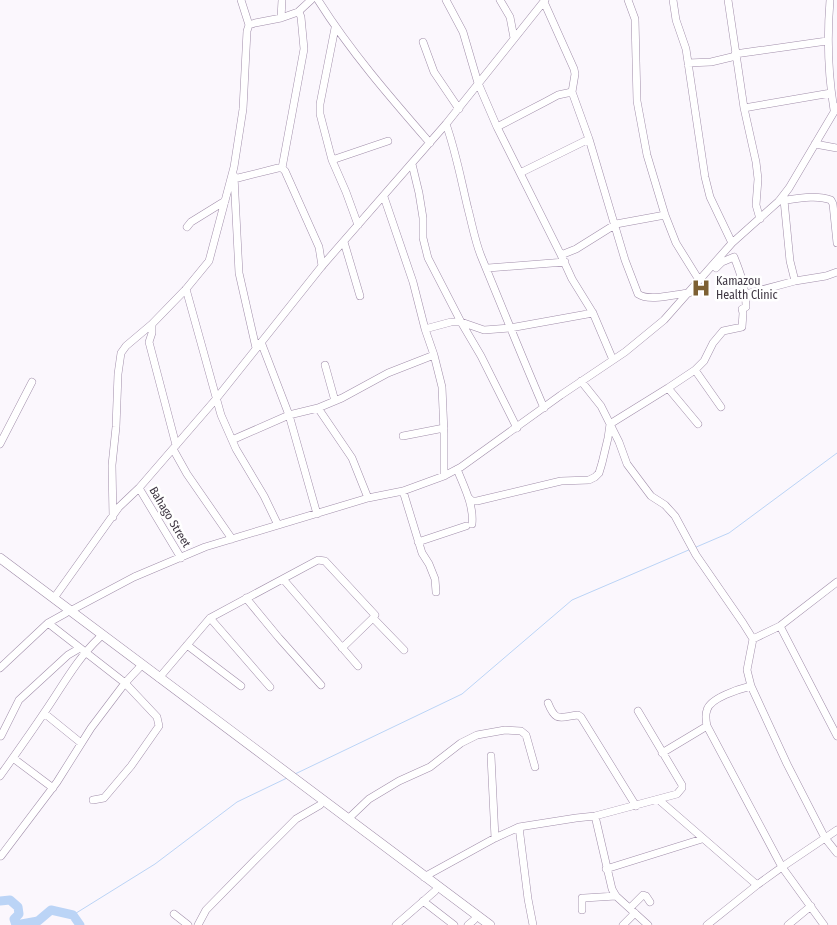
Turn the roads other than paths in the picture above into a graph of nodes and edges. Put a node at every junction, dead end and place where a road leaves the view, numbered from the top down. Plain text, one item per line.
1 (241, 0) edge
2 (282, 0) edge
3 (311, 0) edge
4 (318, 0) edge
5 (446, 0) edge
6 (500, 0) edge
7 (628, 0) edge
8 (673, 0) edge
9 (728, 0) edge
10 (830, 0) edge
11 (544, 1) edge
12 (299, 12) junction
13 (281, 18) junction
14 (250, 25) junction
15 (335, 28) junction
16 (514, 38) junction
17 (828, 41) junction
18 (423, 42) dead end
19 (736, 55) junction
20 (688, 63) junction
21 (478, 83) junction
22 (572, 92) junction
23 (831, 93) junction
24 (744, 108) junction
25 (459, 109) junction
26 (836, 109) edge
27 (446, 124) junction
28 (497, 127) junction
29 (589, 139) junction
30 (388, 141) dead end
31 (430, 143) junction
32 (815, 144) junction
33 (837, 148) edge
34 (332, 160) junction
35 (412, 164) junction
36 (234, 167) junction
37 (282, 168) junction
38 (520, 173) junction
39 (234, 179) junction
40 (384, 197) junction
41 (225, 201) junction
42 (781, 201) junction
43 (665, 215) junction
44 (760, 219) junction
45 (616, 224) junction
46 (358, 225) junction
47 (187, 226) dead end
48 (344, 242) junction
49 (732, 243) junction
50 (837, 243) edge
51 (563, 258) junction
52 (322, 266) junction
53 (488, 268) junction
54 (837, 272) edge
55 (699, 280) junction
56 (794, 281) junction
57 (186, 289) junction
58 (689, 293) junction
59 (746, 294) junction
60 (360, 296) dead end
61 (593, 313) junction
62 (461, 322) junction
63 (152, 324) junction
64 (425, 328) junction
65 (510, 328) junction
66 (258, 345) junction
67 (434, 354) junction
68 (614, 360) junction
69 (325, 366) dead end
70 (384, 366) dead end
71 (695, 370) junction
72 (388, 373) junction
73 (581, 381) junction
74 (32, 382) dead end
75 (668, 388) junction
76 (216, 399) junction
77 (334, 401) junction
78 (721, 407) dead end
79 (318, 408) junction
80 (544, 408) junction
81 (289, 415) junction
82 (610, 424) junction
83 (698, 424) dead end
84 (444, 428) junction
85 (517, 428) junction
86 (403, 436) dead end
87 (232, 440) junction
88 (0, 444) edge
89 (174, 447) junction
90 (457, 469) junction
91 (444, 476) junction
92 (139, 488) junction
93 (403, 491) junction
94 (368, 498) junction
95 (469, 498) junction
96 (317, 514) junction
97 (113, 516) junction
98 (278, 526) junction
99 (232, 539) junction
100 (418, 542) junction
101 (0, 558) edge
102 (181, 558) junction
103 (0, 564) edge
104 (283, 579) junction
105 (837, 582) edge
106 (436, 592) dead end
107 (54, 598) junction
108 (246, 598) junction
109 (68, 612) junction
110 (375, 616) dead end
111 (210, 618) junction
112 (48, 623) junction
113 (780, 626) junction
114 (99, 638) junction
115 (753, 640) junction
116 (187, 645) junction
117 (342, 648) junction
118 (83, 650) junction
119 (404, 650) dead end
120 (358, 666) dead end
121 (0, 668) edge
122 (139, 668) junction
123 (159, 678) junction
124 (126, 682) junction
125 (321, 684) dead end
126 (241, 686) dead end
127 (751, 686) junction
128 (270, 687) dead end
129 (548, 703) dead end
130 (638, 712) dead end
131 (44, 713) junction
132 (707, 726) junction
133 (1, 736) edge
134 (837, 736) edge
135 (81, 743) junction
136 (662, 753) junction
137 (491, 756) dead end
138 (13, 758) junction
139 (535, 767) dead end
140 (0, 776) edge
141 (52, 788) junction
142 (93, 800) dead end
143 (659, 800) junction
144 (320, 805) junction
145 (636, 806) junction
146 (595, 816) junction
147 (348, 819) junction
148 (519, 827) junction
149 (837, 830) edge
150 (495, 838) junction
151 (825, 838) junction
152 (702, 839) junction
153 (837, 853) edge
154 (1, 856) edge
155 (782, 867) junction
156 (606, 869) junction
157 (424, 877) junction
158 (757, 884) junction
159 (435, 891) junction
160 (616, 896) junction
161 (423, 901) junction
162 (650, 902) dead end
163 (811, 906) junction
164 (582, 910) dead end
165 (632, 911) junction
166 (174, 914) dead end
167 (474, 923) edge
168 (188, 925) edge
169 (198, 925) edge
170 (396, 925) edge
171 (454, 925) edge
172 (490, 925) edge
173 (533, 925) edge
174 (624, 925) edge
175 (648, 925) edge
176 (707, 925) edge
177 (788, 925) edge
178 (824, 925) edge

1 - 14 street
2 - 13 street
3 - 12 street
4 - 15 street
5 - 21 street
6 - 16 street
7 - 43 street
8 - 20 street
9 - 19 street
10 - 17 street
11 - 16 street
11 - 22 street
12 - 13 street
12 - 37 street
13 - 14 street
14 - 36 street
15 - 31 street
15 - 34 street
16 - 21 street
17 - 19 street
17 - 23 street
18 - 25 street
19 - 20 street
19 - 24 street
20 - 49 street
21 - 25 street
21 - 28 street
22 - 28 street
22 - 29 street
23 - 24 street
23 - 26 street
24 - 44 street
25 - 27 street
26 - 32 street
27 - 31 street
27 - 53 street
28 - 38 street
29 - 38 street
29 - 45 street
30 - 34 street
31 - 35 street
32 - 33 street
32 - 42 street
34 - 46 street
35 - 40 street
35 - 62 street
36 - 39 street
36 - 41 street
37 - 39 street
37 - 52 street
38 - 51 street
39 - 66 street
40 - 46 street
40 - 64 street
41 - 47 street
41 - 57 street
42 - 44 street
42 - 50 street
42 - 56 street
43 - 45 street
43 - 55 street
44 - 49 street
45 - 51 street
45 - 58 street
46 - 48 street
48 - 52 street
48 - 60 street
49 - 55 street
51 - 53 street
51 - 61 street
52 - 66 street
53 - 65 street
54 - 56 street
55 - 58 street
55 - 59 street
56 - 59 street
57 - 63 street
57 - 76 street
58 - 68 street
59 - 71 street
61 - 65 street
61 - 68 street
62 - 64 street
62 - 65 street
62 - 85 street
63 - 89 street
63 - 97 street
64 - 67 street
65 - 80 street
66 - 76 street
66 - 81 street
67 - 72 street
67 - 84 street
68 - 73 street
69 - 77 street
70 - 72 street
71 - 75 street
71 - 78 street
72 - 77 street
73 - 80 street
73 - 82 street
74 - 88 street
75 - 82 street
75 - 83 street
76 - 87 street
76 - 89 street
77 - 79 street
79 - 81 street
79 - 94 street
80 - 85 street
81 - 87 street
81 - 96 street
82 - 95 street
82 - 115 street
84 - 86 street
84 - 91 street
85 - 90 street
87 - 98 street
89 - 92 street
89 - 99 street
90 - 91 street
90 - 95 street
91 - 93 street
92 - 97 street
92 - 102 street, Bahago Street
93 - 94 street
93 - 100 street
94 - 96 street
95 - 100 street
96 - 98 street
97 - 107 street
98 - 99 street
99 - 102 street
100 - 106 street
101 - 107 main road
102 - 109 street
103 - 109 main road
104 - 108 street
104 - 110 street
104 - 117 street
105 - 113 street
107 - 109 main road
108 - 111 street
108 - 125 street
109 - 112 street
109 - 114 main road
109 - 123 main road
111 - 116 street
111 - 128 street
112 - 118 street
112 - 121 street
113 - 115 street
113 - 134 street
114 - 118 street
114 - 122 main road
115 - 127 street
116 - 123 street
116 - 126 street
117 - 119 street
117 - 120 street
118 - 124 street
118 - 131 street
118 - 133 street
122 - 124 street
122 - 144 main road
123 - 147 main road
124 - 135 street
124 - 142 street
127 - 132 street
127 - 151 street
129 - 145 street
130 - 136 street
131 - 135 street
131 - 138 street
132 - 136 street
132 - 155 street
135 - 141 street
136 - 143 street
137 - 150 street
138 - 140 street
138 - 141 street
139 - 147 street
141 - 154 street
143 - 145 street
143 - 152 street
144 - 159 main road
144 - 169 street
145 - 146 street
146 - 148 street
146 - 156 street
147 - 157 main road
148 - 150 street
148 - 173 street
149 - 151 street
150 - 157 street
151 - 153 street
151 - 155 street
152 - 156 street
152 - 158 street
155 - 158 street
155 - 163 street
156 - 160 street
157 - 172 main road
158 - 176 street
159 - 161 street
159 - 167 main road
160 - 164 street
160 - 165 street
161 - 170 street
161 - 171 street
162 - 165 street
163 - 177 street
163 - 178 street
165 - 174 street
165 - 175 street
166 - 168 street

